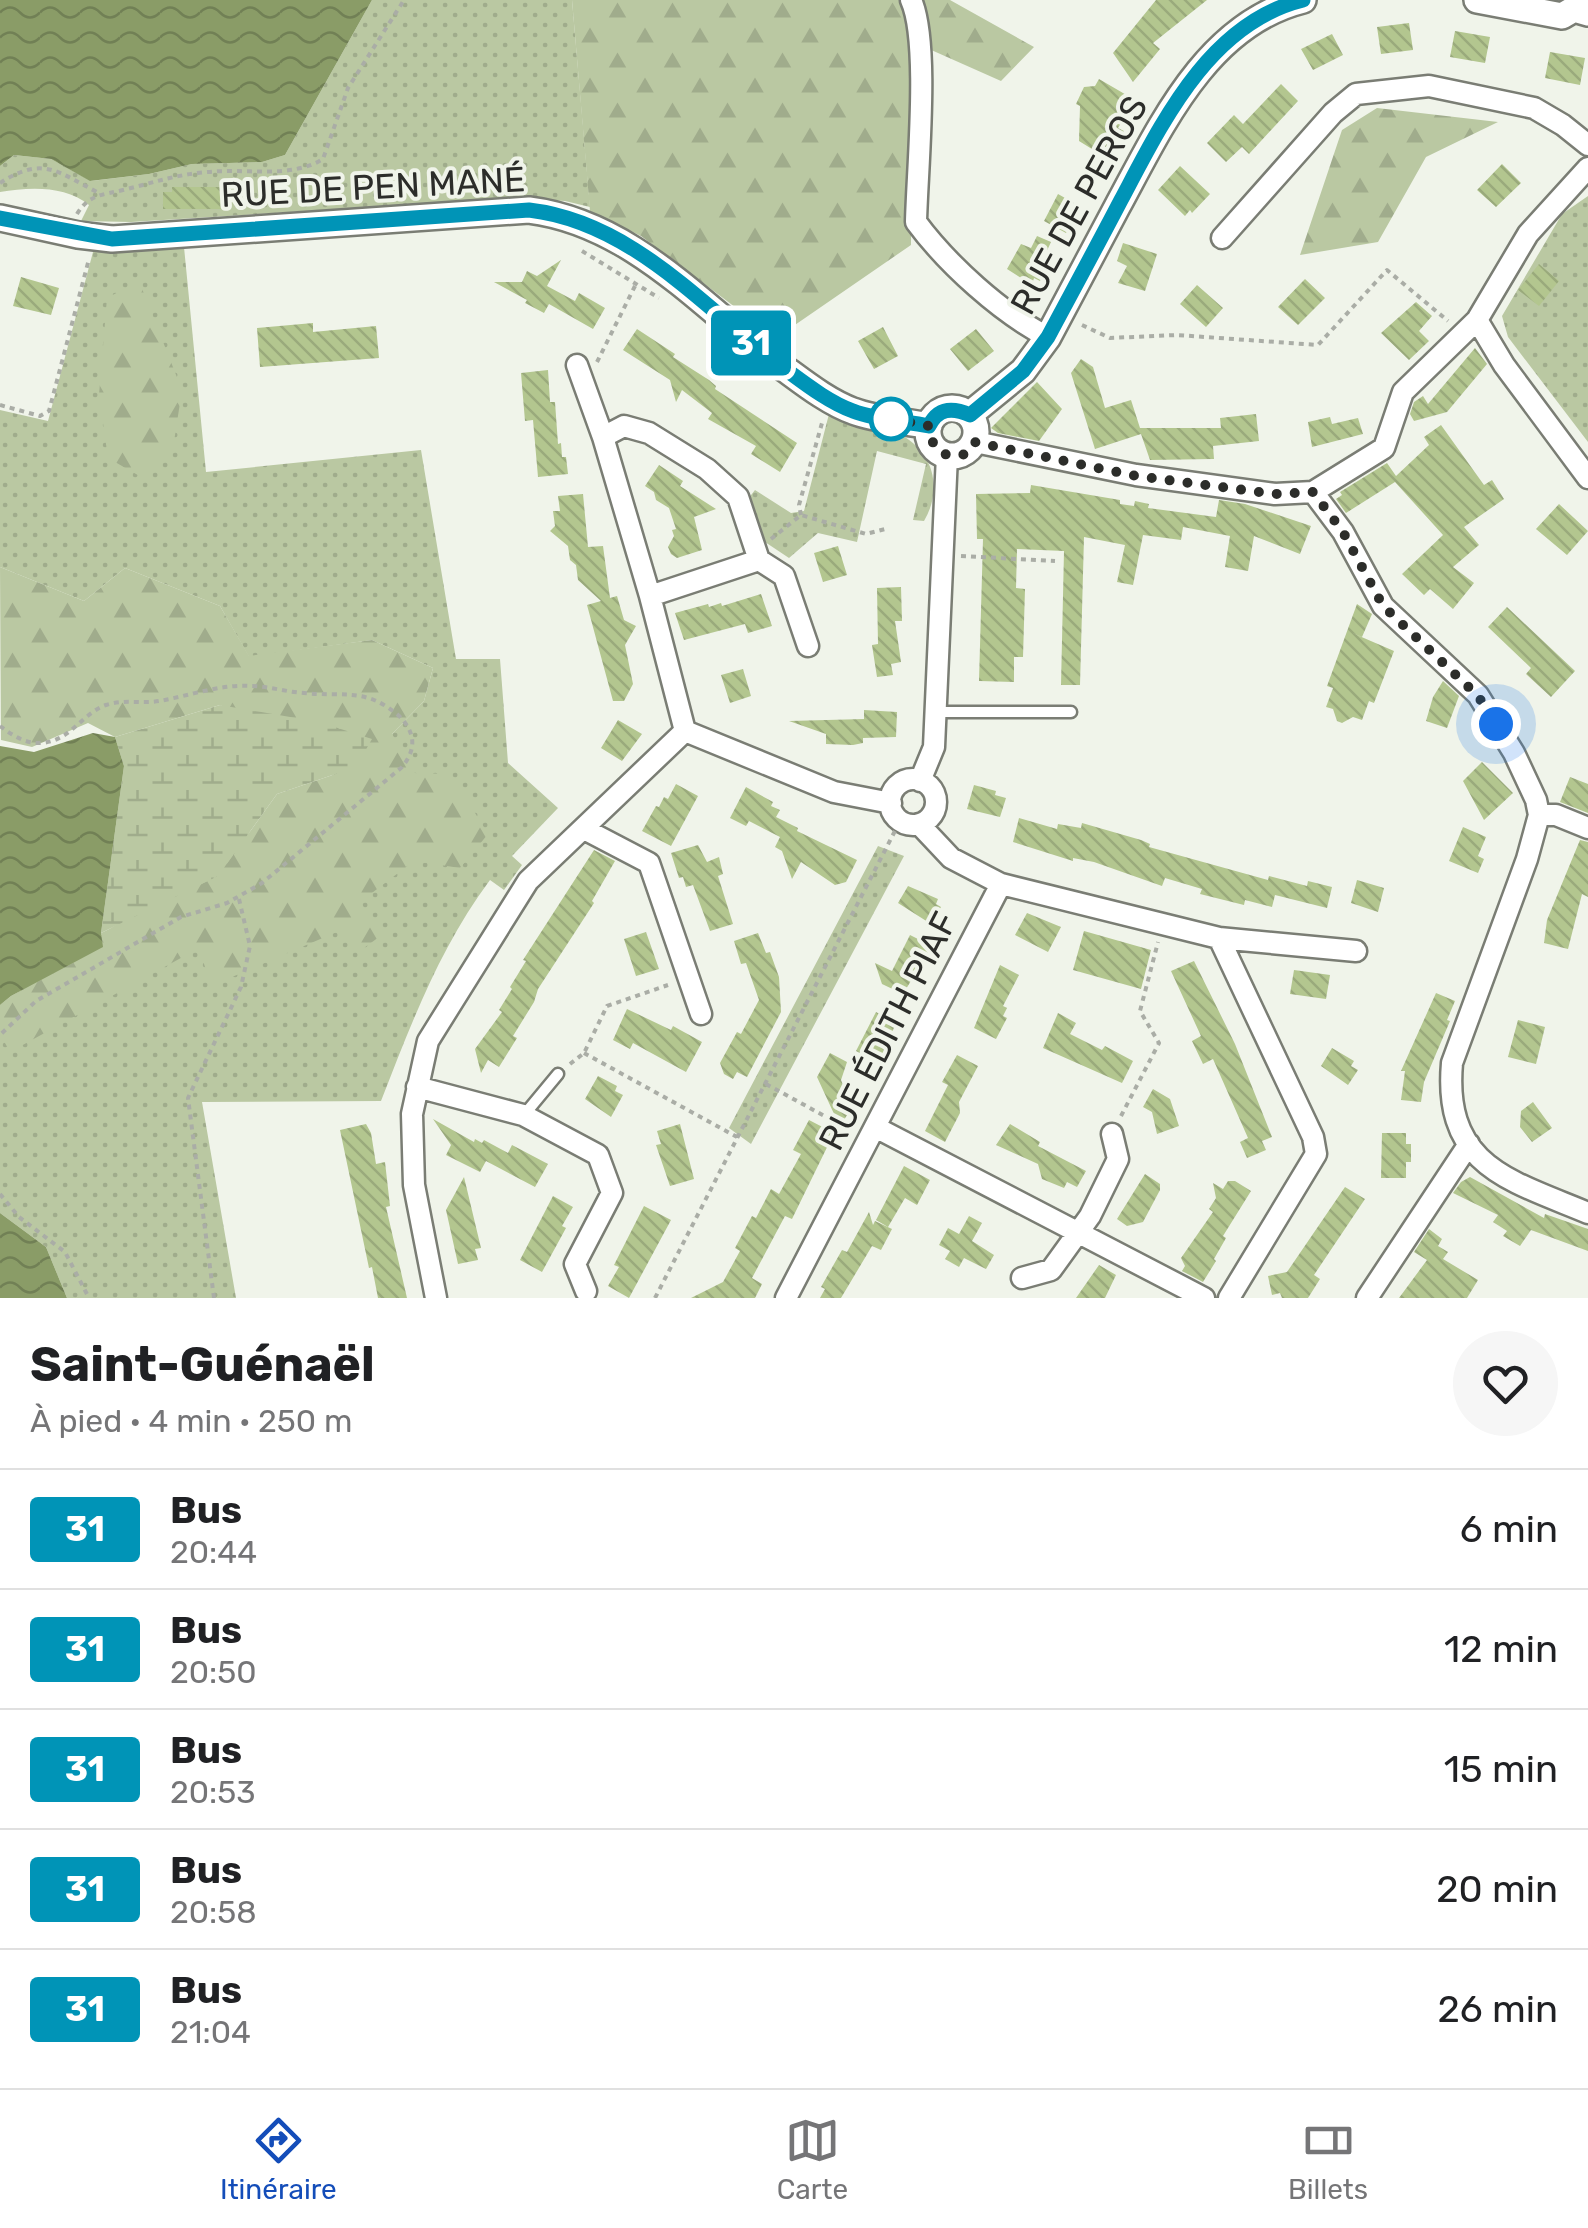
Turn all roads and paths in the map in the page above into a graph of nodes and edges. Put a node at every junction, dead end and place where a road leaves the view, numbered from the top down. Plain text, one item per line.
1 (404, 0) edge
2 (911, 0) edge
3 (1303, 0) edge
4 (1477, 0) edge
5 (1588, 13) edge
6 (1588, 145) edge
7 (1588, 168) edge
8 (0, 184) edge
9 (0, 218) edge
10 (78, 235) junction
11 (1222, 238) dead end
12 (649, 259) junction
13 (1054, 326) junction
14 (1470, 327) junction
15 (578, 370) joint
16 (0, 405) edge
17 (826, 409) dead end
18 (970, 415) junction
19 (929, 426) junction
20 (604, 438) junction
21 (974, 442) junction
22 (947, 456) junction
23 (1588, 478) edge
24 (1313, 492) junction
25 (800, 515) junction
26 (884, 529) dead end
27 (941, 555) junction
28 (759, 560) junction
29 (1055, 561) dead end
30 (650, 596) junction
31 (808, 646) dead end
32 (937, 712) junction
33 (1071, 712) dead end
34 (0, 726) edge
35 (684, 731) junction
36 (920, 781) junction
37 (1539, 815) junction
38 (903, 816) junction
39 (584, 828) junction
40 (1588, 828) edge
41 (1001, 884) junction
42 (239, 896) junction
43 (1162, 924) junction
44 (1219, 938) junction
45 (1356, 951) dead end
46 (687, 978) junction
47 (701, 1014) dead end
48 (0, 1035) edge
49 (584, 1053) junction
50 (558, 1074) joint
51 (766, 1084) junction
52 (417, 1087) junction
53 (523, 1116) junction
54 (871, 1134) junction
55 (1112, 1134) joint
56 (739, 1138) junction
57 (1469, 1144) junction
58 (0, 1194) edge
59 (1588, 1213) edge
60 (1076, 1234) junction
61 (1022, 1278) dead end
62 (586, 1290) dead end
63 (88, 1298) edge
64 (214, 1298) edge
65 (436, 1298) edge
66 (655, 1298) edge
67 (786, 1298) edge
68 (1204, 1298) edge
69 (1228, 1298) edge
70 (1367, 1298) edge

1 - 8 path
2 - 13 street
3 - 13 street, RUE DE PEROS
4 - 5 street
6 - 11 street
7 - 14 street
9 - 10 street, RUE DE PEN MANÉ
10 - 12 street, RUE DE PEN MANÉ
10 - 16 path
12 - 15 path
12 - 19 street, RUE DE PEN MANÉ
13 - 14 path
13 - 18 street, RUE DE PEROS
14 - 23 street
14 - 24 street
15 - 20 street
17 - 25 path
18 - 19 street
18 - 21 street
19 - 22 street
20 - 28 street
20 - 30 street
21 - 22 street
21 - 24 street
22 - 27 street
24 - 37 street
25 - 26 path
25 - 28 path
27 - 29 path
27 - 32 street
28 - 30 street
28 - 31 street
30 - 35 street
32 - 33 lane
32 - 36 street
34 - 42 path
35 - 38 street
35 - 39 street
36 - 38 street
36 - 38 street
37 - 40 street
37 - 57 street
38 - 41 street, RUE ÉDITH PIAF
38 - 51 path
39 - 46 street
39 - 52 street
41 - 43 street
41 - 54 street, RUE ÉDITH PIAF
42 - 48 path
42 - 64 path
43 - 44 street
43 - 55 path
44 - 45 street
44 - 69 street
46 - 47 street
46 - 49 path
49 - 50 path
49 - 56 path
50 - 53 lane
51 - 54 path
51 - 56 path
52 - 53 street
52 - 65 street
53 - 62 street
54 - 60 street
54 - 67 street, RUE ÉDITH PIAF
55 - 60 street
56 - 66 path
57 - 59 street
57 - 70 street
58 - 63 path
60 - 61 street
60 - 68 street

